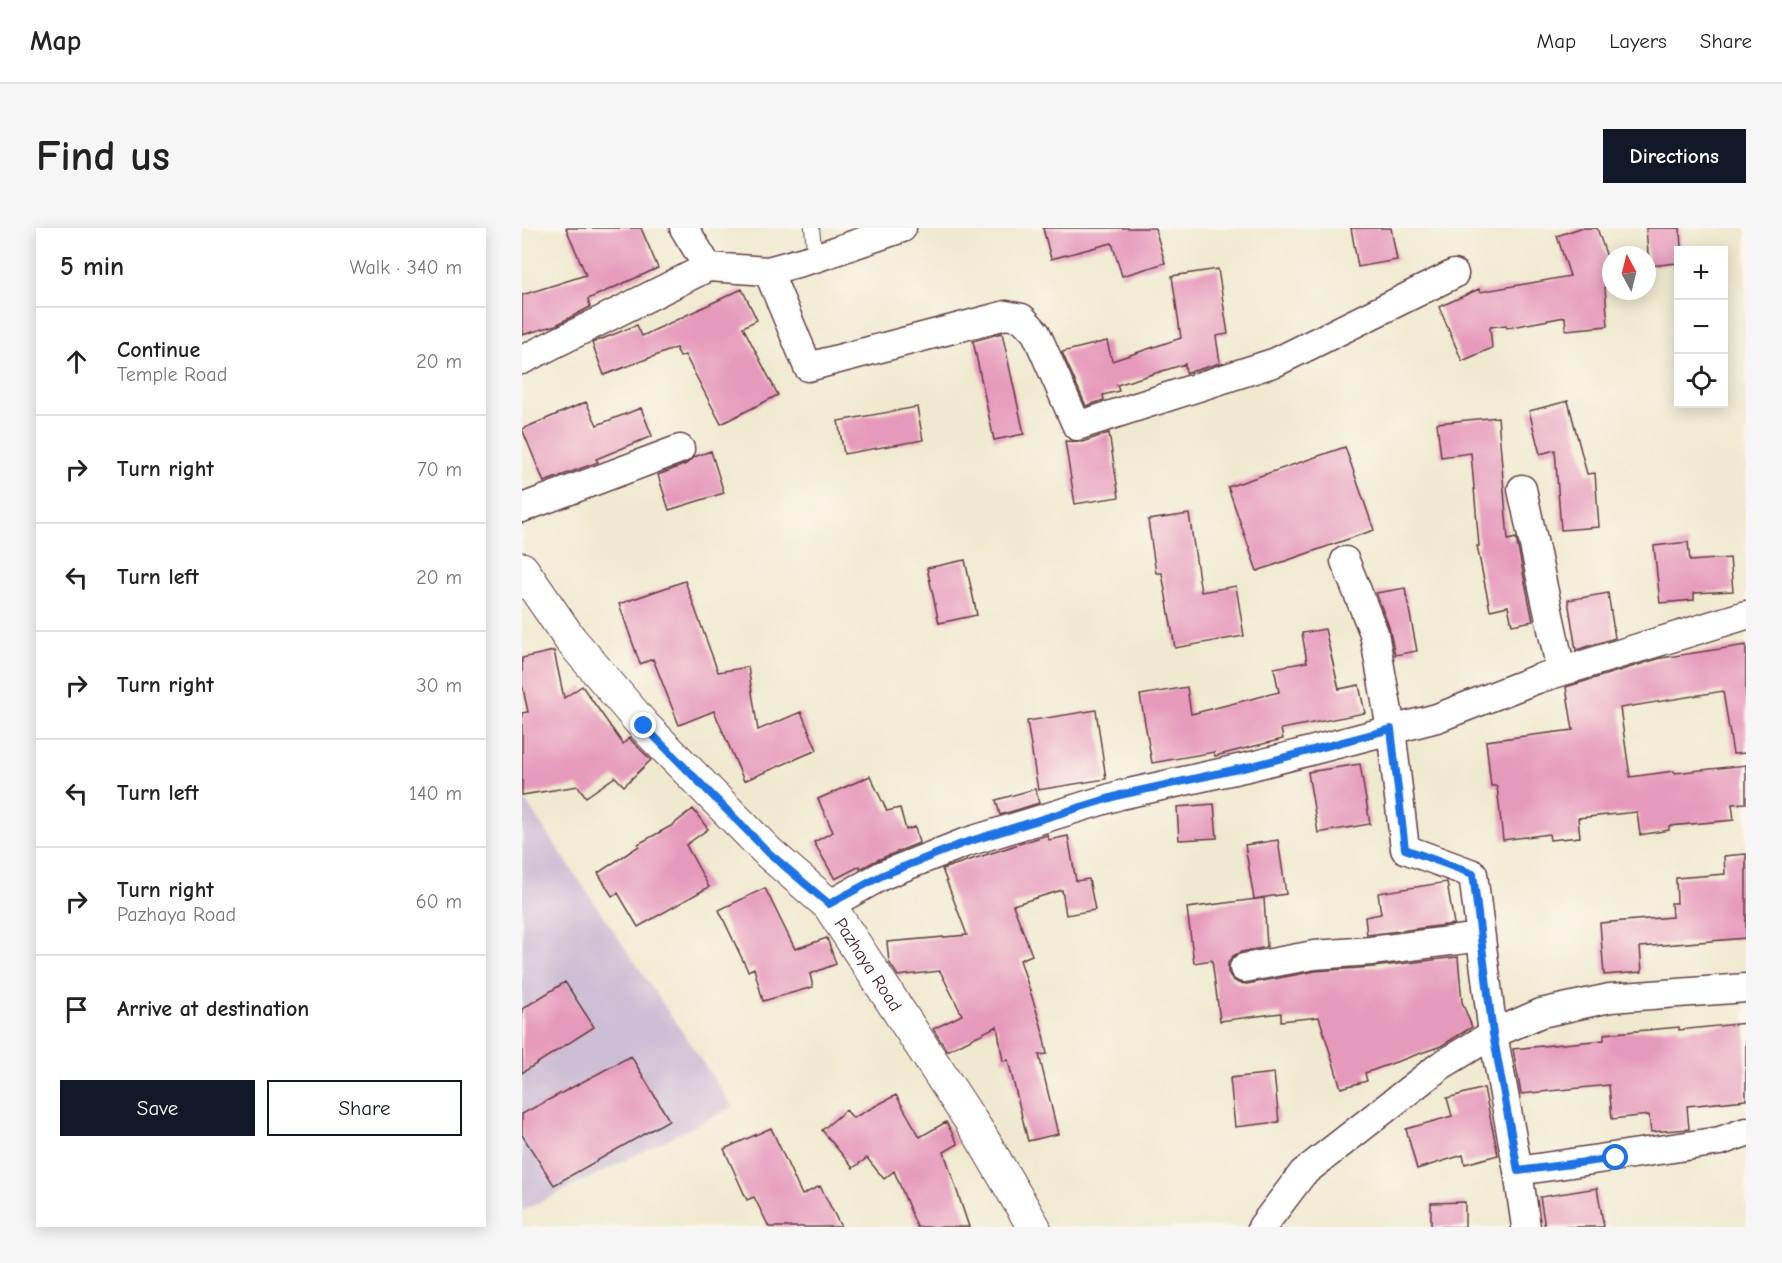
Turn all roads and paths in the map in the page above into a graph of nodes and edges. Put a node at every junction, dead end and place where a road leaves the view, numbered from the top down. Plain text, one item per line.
1 (684, 228) edge
2 (812, 228) edge
3 (902, 228) edge
4 (815, 258) junction
5 (708, 267) junction
6 (768, 271) junction
7 (1454, 274) dead end
8 (522, 360) edge
9 (680, 449) dead end
10 (1522, 489) dead end
11 (522, 508) edge
12 (1345, 561) dead end
13 (522, 569) edge
14 (1746, 615) edge
15 (1561, 672) junction
16 (1391, 729) junction
17 (829, 904) junction
18 (1481, 937) junction
19 (1244, 968) dead end
20 (1746, 988) edge
21 (1493, 1034) junction
22 (1746, 1132) edge
23 (1518, 1171) junction
24 (1034, 1227) edge
25 (1262, 1227) edge
26 (1526, 1227) edge

1 - 5 street
2 - 4 lane
3 - 4 street
4 - 6 street
5 - 6 street
5 - 8 street
6 - 7 street
9 - 11 street
10 - 15 street
12 - 16 street
13 - 17 street, Pazhaya Road
14 - 15 street
15 - 16 street
16 - 17 street
16 - 18 street
17 - 24 street, Pazhaya Road
18 - 19 street
18 - 21 street
20 - 21 street
21 - 23 street
21 - 25 street
22 - 23 street
23 - 26 street

